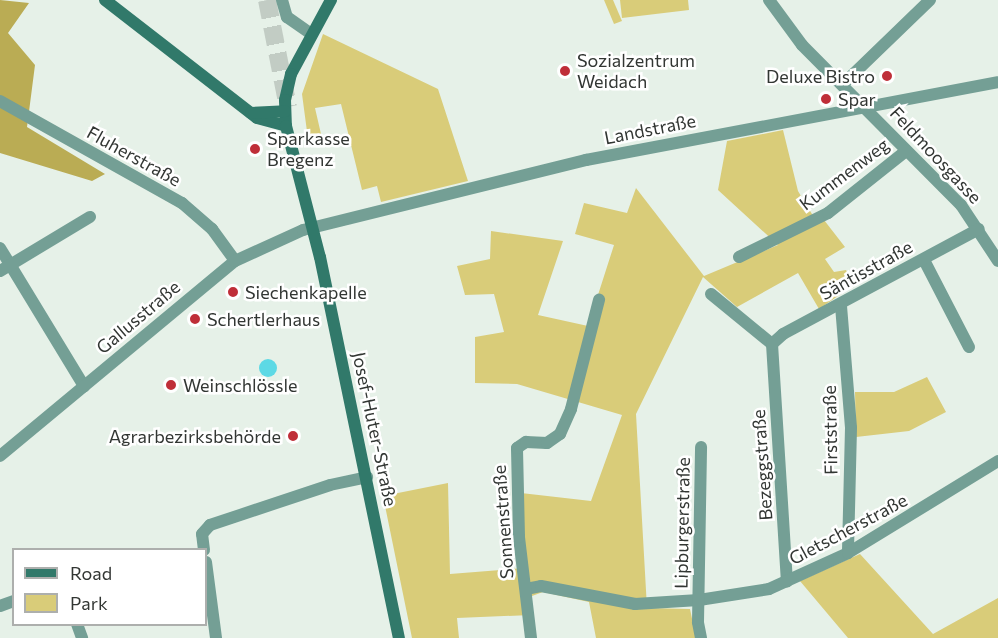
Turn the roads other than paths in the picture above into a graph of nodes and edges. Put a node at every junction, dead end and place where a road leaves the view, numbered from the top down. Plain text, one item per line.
1 (105, 0) edge
2 (282, 0) edge
3 (331, 0) edge
4 (769, 0) edge
5 (930, 0) edge
6 (311, 34) junction
7 (998, 82) edge
8 (843, 84) junction
9 (0, 101) edge
10 (864, 107) junction
11 (285, 111) junction
12 (251, 113) junction
13 (286, 126) junction
14 (906, 150) junction
15 (90, 217) dead end
16 (313, 229) junction
17 (979, 229) junction
18 (0, 249) edge
19 (739, 257) dead end
20 (924, 260) junction
21 (235, 261) junction
22 (998, 261) edge
23 (4, 268) edge
24 (711, 294) dead end
25 (599, 300) dead end
26 (841, 306) junction
27 (772, 344) junction
28 (969, 347) dead end
29 (84, 386) junction
30 (702, 447) dead end
31 (0, 456) edge
32 (998, 461) edge
33 (368, 477) junction
34 (204, 548) edge
35 (848, 553) junction
36 (207, 570) edge
37 (787, 582) junction
38 (525, 589) junction
39 (699, 600) junction
40 (216, 638) edge
41 (399, 638) edge
42 (531, 638) edge
43 (701, 638) edge

1 - 12 main road
2 - 6 street
3 - 6 main road, Josef-Huter-Straße
4 - 8 street, Feldmoosgasse
5 - 8 street
6 - 11 main road, Josef-Huter-Straße
7 - 10 street, Landstraße
8 - 10 street, Feldmoosgasse
9 - 21 street, Fluherstraße
10 - 14 street, Feldmoosgasse
10 - 16 street, Landstraße
11 - 12 main road
11 - 13 main road, Josef-Huter-Straße
12 - 13 main road
13 - 16 main road, Josef-Huter-Straße
14 - 17 street, Feldmoosgasse
14 - 19 street, Kummenweg
15 - 23 street
16 - 21 street, Gallusstraße
16 - 33 main road, Josef-Huter-Straße
17 - 20 street, Säntisstraße
17 - 22 street, Feldmoosgasse
18 - 23 street
20 - 26 street, Säntisstraße
20 - 28 street
21 - 29 street, Gallusstraße
23 - 29 street
24 - 27 street
25 - 38 street, Sonnenstraße
26 - 27 street, Säntisstraße
26 - 35 street, Firststraße
27 - 37 street, Bezeggstraße
29 - 31 street, Gallusstraße
30 - 39 street, Lipburgerstraße
32 - 35 street, Gletscherstraße
33 - 34 street
33 - 41 main road, Josef-Huter-Straße
35 - 37 street, Gletscherstraße
36 - 40 street
37 - 39 street, Gletscherstraße
38 - 39 street, Gletscherstraße
38 - 42 street, Sonnenstraße
39 - 43 street, Lipburgerstraße

